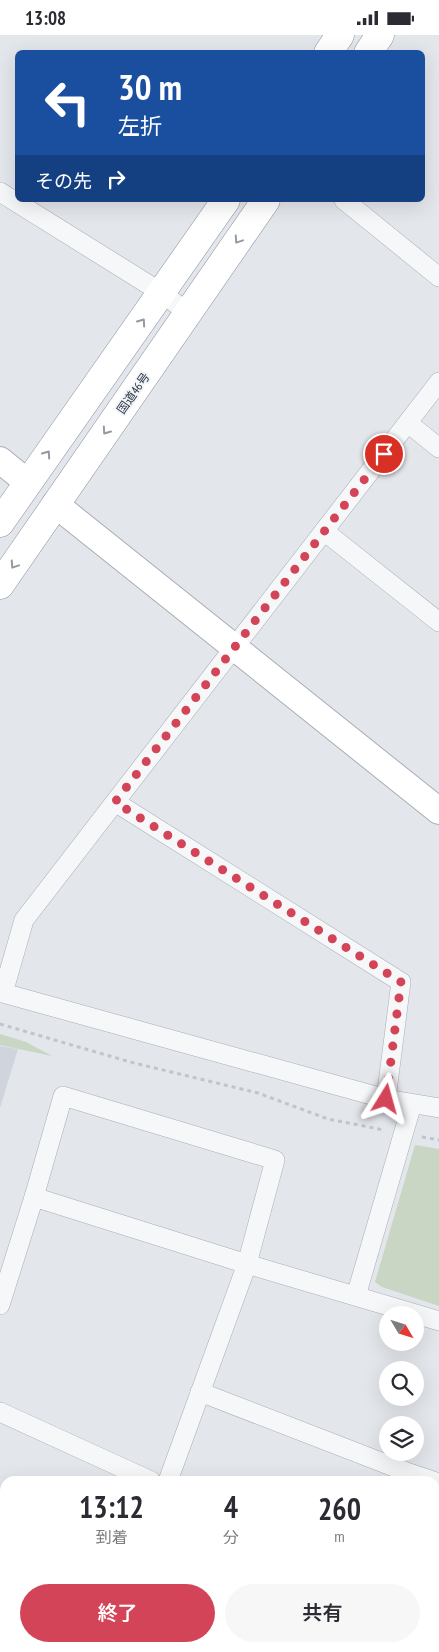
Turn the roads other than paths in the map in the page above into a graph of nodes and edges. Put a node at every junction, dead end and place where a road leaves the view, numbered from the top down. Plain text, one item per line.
1 (340, 35) edge
2 (380, 35) edge
3 (330, 50) edge
4 (370, 50) edge
5 (0, 192) edge
6 (15, 201) edge
7 (16, 202) edge
8 (225, 202) edge
9 (265, 202) edge
10 (346, 202) edge
11 (439, 277) edge
12 (162, 293) junction
13 (188, 313) junction
14 (439, 382) edge
15 (408, 423) junction
16 (439, 448) edge
17 (0, 460) edge
18 (28, 482) junction
19 (55, 504) junction
20 (0, 523) edge
21 (324, 531) junction
22 (0, 585) edge
23 (439, 622) edge
24 (234, 647) junction
25 (115, 802) junction
26 (439, 811) edge
27 (386, 1099) junction
28 (412, 1104) junction
29 (439, 1108) edge
30 (34, 1197) junction
31 (246, 1264) junction
32 (356, 1296) junction
33 (0, 1305) edge
34 (439, 1321) edge
35 (200, 1393) junction
36 (0, 1412) edge
37 (140, 1476) edge
38 (170, 1476) edge
39 (405, 1476) edge

1 - 3 highway
2 - 4 highway
5 - 6 street
7 - 12 street
8 - 12 highway
9 -> 13 highway, 国道46号
10 - 11 street
12 - 13 street
18 -> 12 highway
13 -> 19 highway, 国道46号
14 - 15 street
15 - 16 street
15 - 21 street
17 - 18 street
18 - 20 highway
19 -> 22 highway, 国道46号
19 - 24 street
21 - 23 street
21 - 24 street
24 - 25 street
24 - 26 street
25 - 27 street
25 - 27 street
27 - 28 street
28 - 29 street
28 - 32 street
30 - 31 street
30 - 31 street
30 - 33 street
31 - 32 street
31 - 35 street
32 - 34 street
35 - 38 street
35 - 39 street
36 - 37 street

